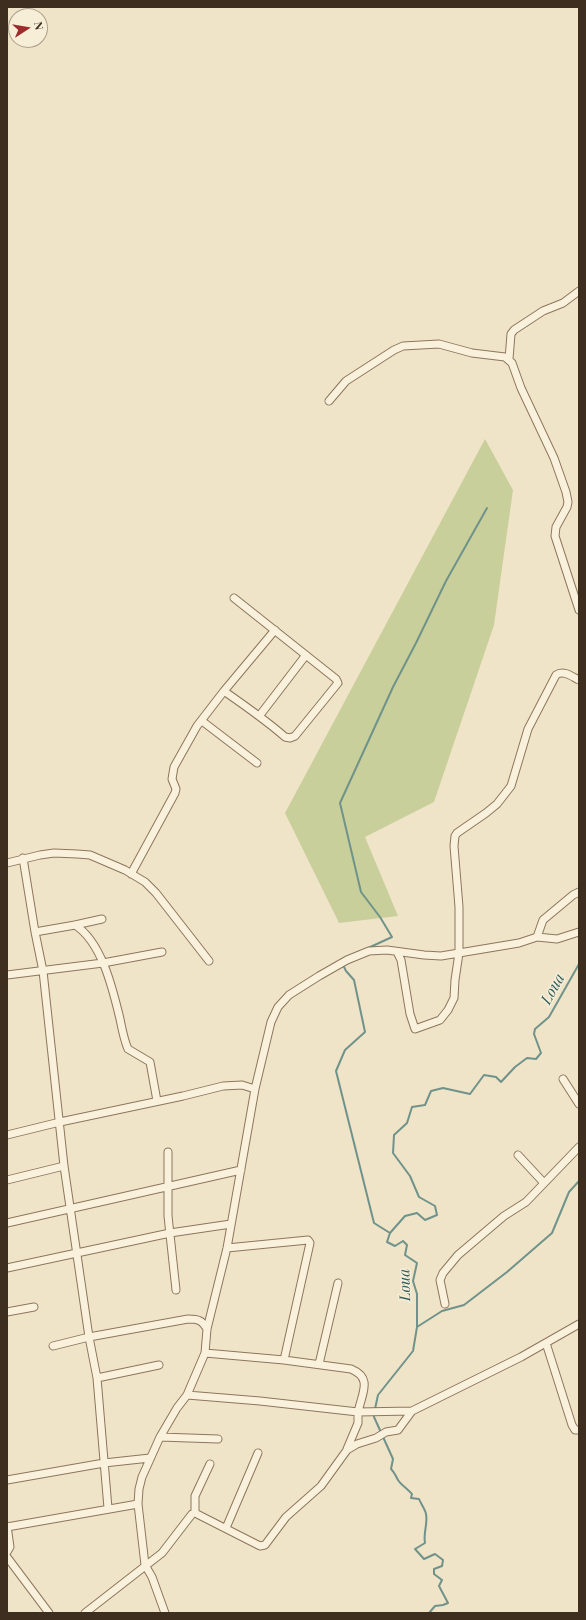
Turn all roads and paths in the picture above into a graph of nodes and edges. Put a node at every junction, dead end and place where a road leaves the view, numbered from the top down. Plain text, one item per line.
1 (579, 291) edge
2 (509, 359) junction
3 (329, 401) dead end
4 (234, 598) dead end
5 (579, 610) edge
6 (275, 630) junction
7 (306, 655) junction
8 (579, 680) edge
9 (224, 691) junction
10 (260, 715) junction
11 (202, 721) junction
12 (257, 763) dead end
13 (23, 858) junction
14 (7, 863) edge
15 (131, 874) junction
16 (579, 892) edge
17 (102, 919) dead end
18 (75, 926) junction
19 (35, 932) junction
20 (579, 932) edge
21 (537, 937) junction
22 (162, 952) dead end
23 (397, 952) junction
24 (459, 953) junction
25 (209, 961) dead end
26 (103, 963) junction
27 (43, 971) junction
28 (7, 975) edge
29 (563, 1079) dead end
30 (255, 1089) junction
31 (157, 1102) junction
32 (579, 1104) edge
33 (60, 1122) junction
34 (7, 1135) edge
35 (579, 1147) edge
36 (168, 1152) dead end
37 (518, 1155) dead end
38 (64, 1166) junction
39 (241, 1170) junction
40 (7, 1180) edge
41 (544, 1183) junction
42 (168, 1186) junction
43 (70, 1208) junction
44 (7, 1223) edge
45 (231, 1224) junction
46 (170, 1233) junction
47 (227, 1248) junction
48 (77, 1252) junction
49 (7, 1268) edge
50 (338, 1284) dead end
51 (176, 1290) dead end
52 (445, 1304) dead end
53 (34, 1307) dead end
54 (7, 1312) edge
55 (579, 1324) edge
56 (207, 1329) junction
57 (89, 1337) junction
58 (546, 1343) junction
59 (53, 1346) dead end
60 (205, 1353) junction
61 (284, 1360) junction
62 (319, 1364) junction
63 (159, 1365) dead end
64 (97, 1378) junction
65 (187, 1395) junction
66 (412, 1411) junction
67 (358, 1412) junction
68 (579, 1430) edge
69 (160, 1437) junction
70 (218, 1439) dead end
71 (346, 1450) junction
72 (258, 1453) dead end
73 (150, 1458) junction
74 (104, 1463) junction
75 (210, 1464) dead end
76 (7, 1480) edge
77 (138, 1504) junction
78 (108, 1508) junction
79 (195, 1513) junction
80 (7, 1526) edge
81 (226, 1528) junction
82 (7, 1552) edge
83 (7, 1557) edge
84 (145, 1565) junction
85 (49, 1613) edge
86 (85, 1613) edge
87 (165, 1613) edge

1 - 2 street
2 - 3 street
2 - 5 street
4 - 6 street
6 - 7 street
6 - 9 street
7 - 10 street
7 - 10 street
8 - 24 street
9 - 10 street
9 - 11 street
11 - 12 street
11 - 15 street
13 - 14 street
13 - 15 street
13 - 19 street
15 - 25 street
16 - 21 street
17 - 18 street
18 - 19 street
18 - 26 street
19 - 27 street
20 - 21 street
21 - 24 street
22 - 26 street
23 - 24 street
23 - 24 street
23 - 30 street
26 - 27 street
26 - 31 street
27 - 28 street
27 - 33 street
29 - 32 street
30 - 31 street
30 - 39 street
31 - 33 street
33 - 34 street
33 - 38 street
35 - 41 street
36 - 42 street
37 - 41 street
38 - 40 street
38 - 43 street
39 - 42 street
39 - 45 street
41 - 52 street
42 - 43 street
42 - 46 street
43 - 44 street
43 - 48 street
45 - 46 street
45 - 47 street
46 - 48 street
46 - 51 street
47 - 56 street
47 - 61 street
48 - 49 street
48 - 57 street
50 - 62 street
53 - 54 street
55 - 58 street
56 - 57 street
56 - 60 street
57 - 59 street
57 - 64 street
58 - 66 street
58 - 68 street
60 - 61 street
60 - 65 street
61 - 62 street
62 - 67 street
63 - 64 street
64 - 74 street
65 - 67 street
65 - 69 street
66 - 67 street
66 - 71 street
67 - 71 street
69 - 70 street
69 - 73 street
71 - 81 street
72 - 81 street
73 - 74 street
73 - 77 street
74 - 76 street
74 - 78 street
75 - 79 street
77 - 78 street
77 - 84 street
78 - 80 street
79 - 81 street
79 - 84 street
80 - 82 street
83 - 85 street
84 - 86 street
84 - 87 street

